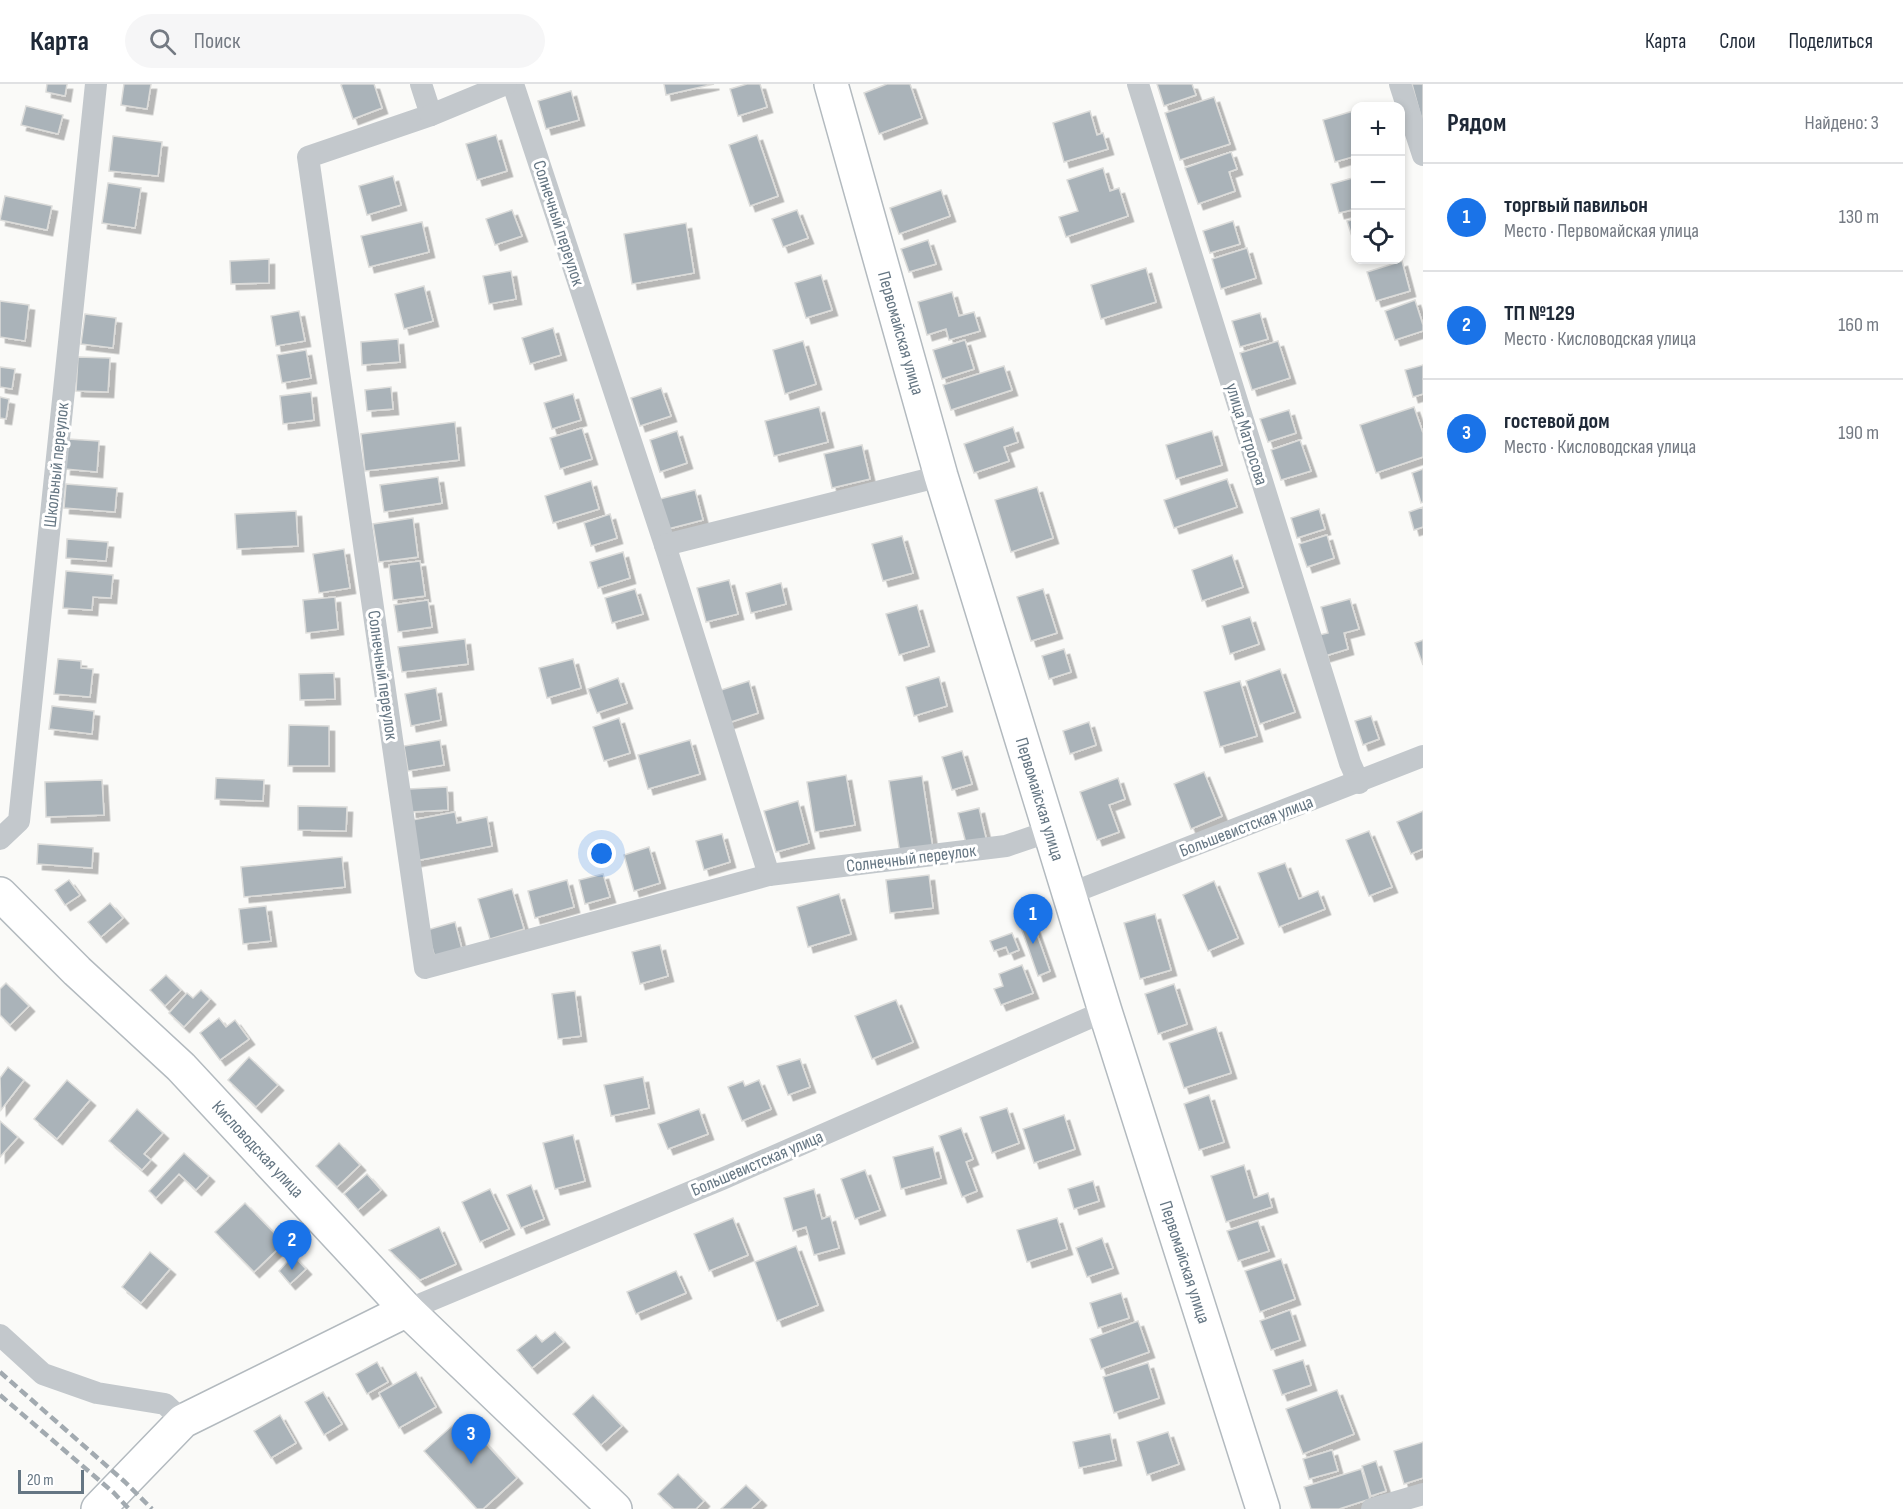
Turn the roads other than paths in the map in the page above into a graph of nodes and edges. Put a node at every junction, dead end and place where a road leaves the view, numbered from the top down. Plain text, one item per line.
1 (96, 84) edge
2 (421, 84) edge
3 (506, 84) edge
4 (513, 84) edge
5 (831, 84) edge
6 (1138, 84) edge
7 (1400, 84) edge
8 (431, 115) junction
9 (1423, 155) edge
10 (941, 476) junction
11 (665, 545) junction
12 (1423, 756) edge
13 (1359, 783) junction
14 (1050, 831) junction
15 (0, 839) edge
16 (770, 875) junction
17 (0, 894) edge
18 (1069, 894) junction
19 (1105, 1011) junction
20 (407, 1310) junction
21 (0, 1335) edge
22 (183, 1421) junction
23 (1423, 1494) edge
24 (98, 1509) edge
25 (615, 1509) edge
26 (1263, 1509) edge
27 (1372, 1509) edge

1 - 15 street, Школьный переулок
2 - 8 street
3 - 8 street, Солнечный переулок
4 - 11 street, Солнечный переулок
5 - 10 main road, Первомайская улица
6 - 13 street, улица Матросова
7 - 9 street
8 - 16 street, Солнечный переулок
10 - 11 street
10 - 14 main road, Первомайская улица
11 - 16 street, Солнечный переулок
12 - 13 street, Большевистская улица
13 - 18 street, Большевистская улица
14 - 16 street, Солнечный переулок
14 - 18 main road, Первомайская улица
17 - 20 main road, Кисловодская улица
18 - 19 main road, Первомайская улица
19 - 20 street, Большевистская улица
19 - 26 main road, Первомайская улица
20 - 22 main road
20 - 25 main road, Кисловодская улица
21 - 22 street
22 - 24 main road
23 - 27 street

